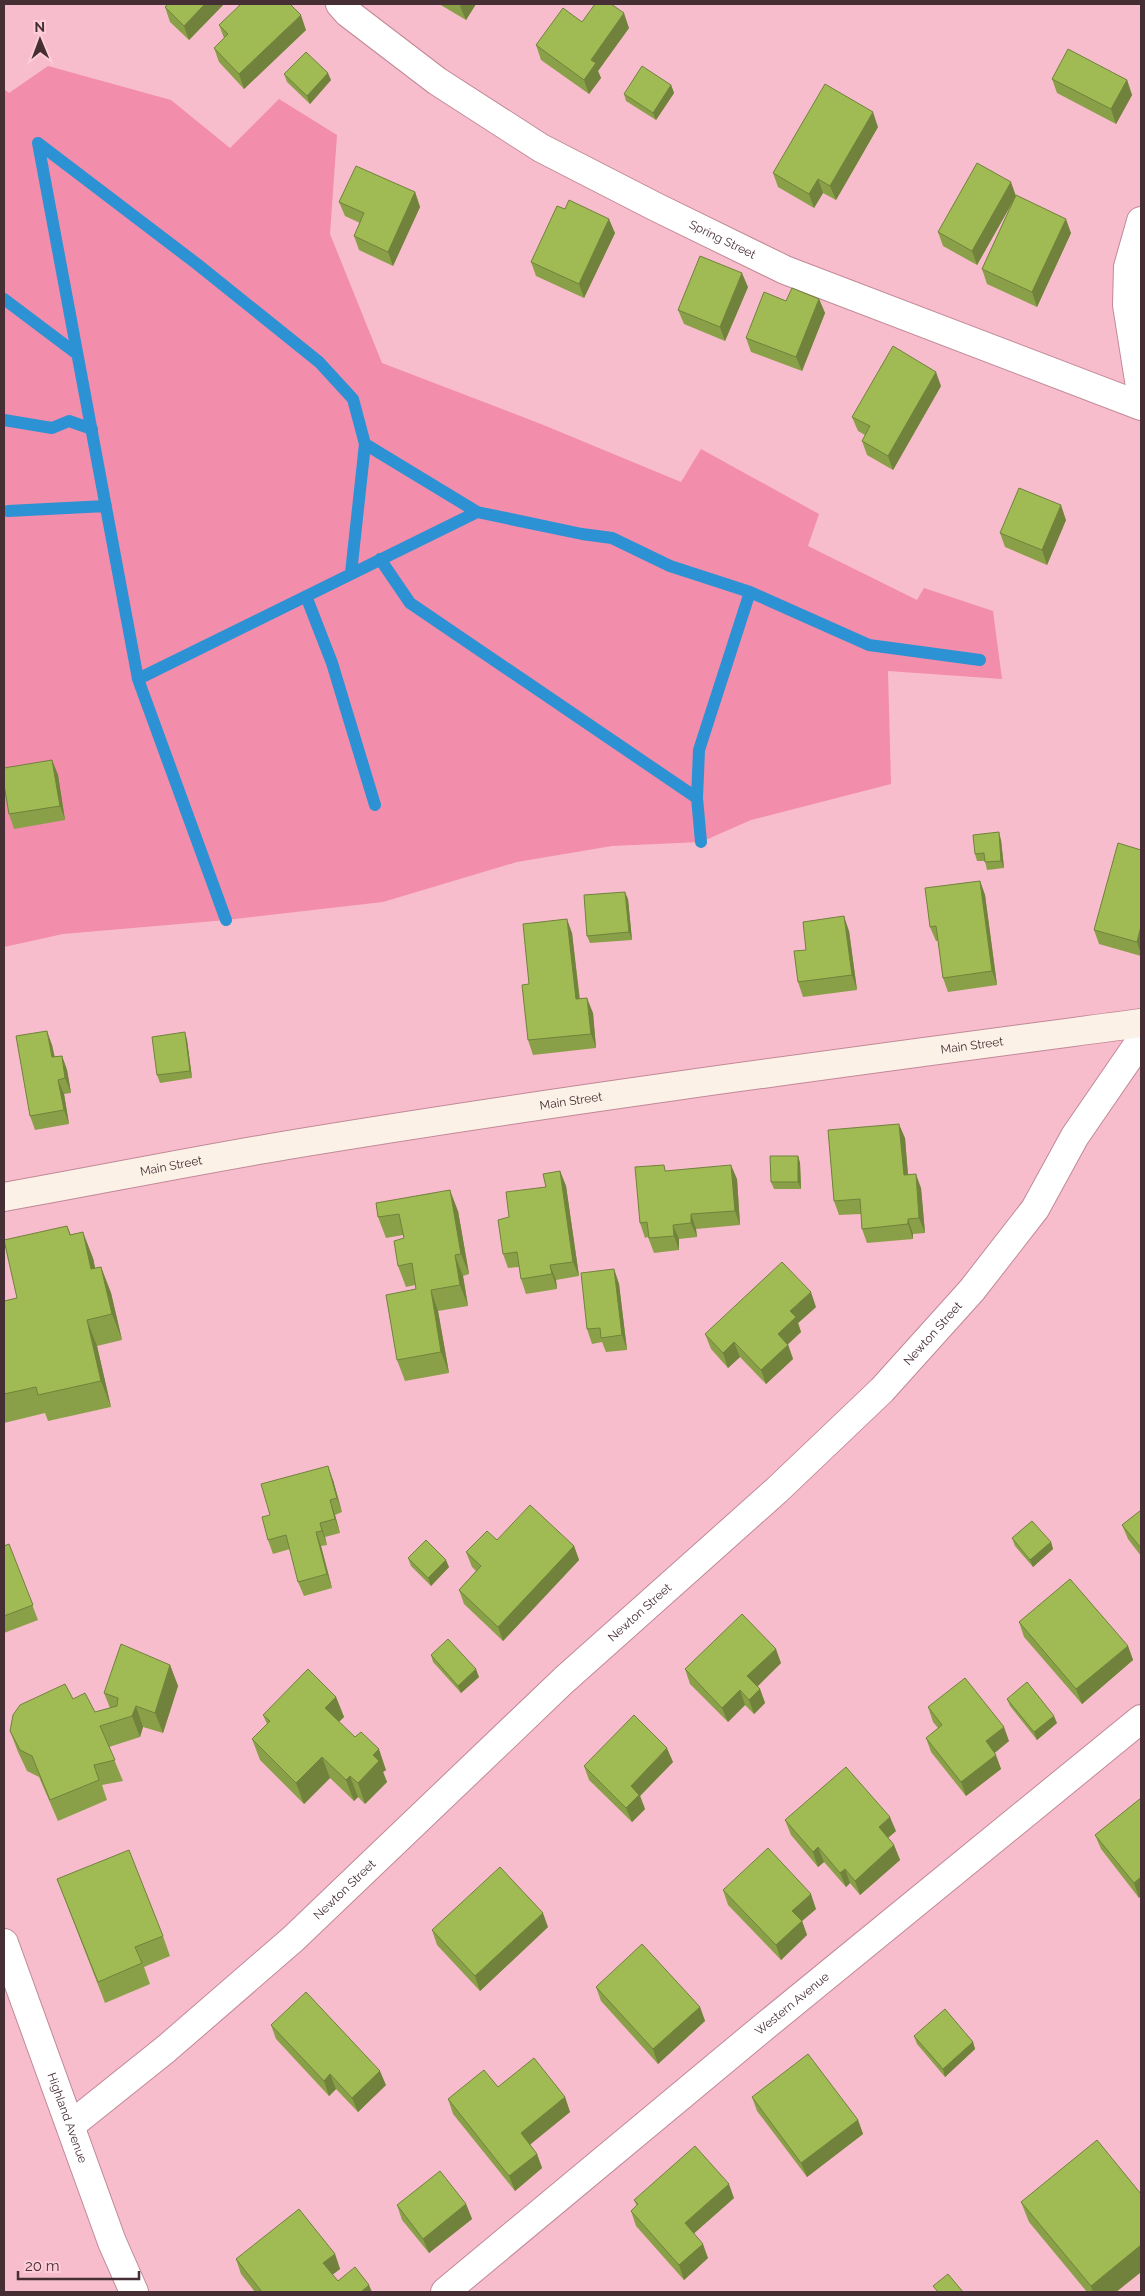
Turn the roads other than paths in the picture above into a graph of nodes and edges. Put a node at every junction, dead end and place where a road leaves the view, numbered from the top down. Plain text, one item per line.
1 (340, 4) edge
2 (1141, 221) edge
3 (1141, 393) edge
4 (1141, 406) edge
5 (1141, 1023) edge
6 (1141, 1040) edge
7 (4, 1197) edge
8 (1141, 1719) edge
9 (4, 1943) edge
10 (71, 2125) junction
11 (134, 2292) edge
12 (445, 2292) edge

1 - 4 street, Spring Street
2 - 3 street
5 - 7 main road, Main Street
6 - 10 street, Newton Street
8 - 12 street, Western Avenue
9 - 10 street, Highland Avenue
10 - 11 street, Highland Avenue

